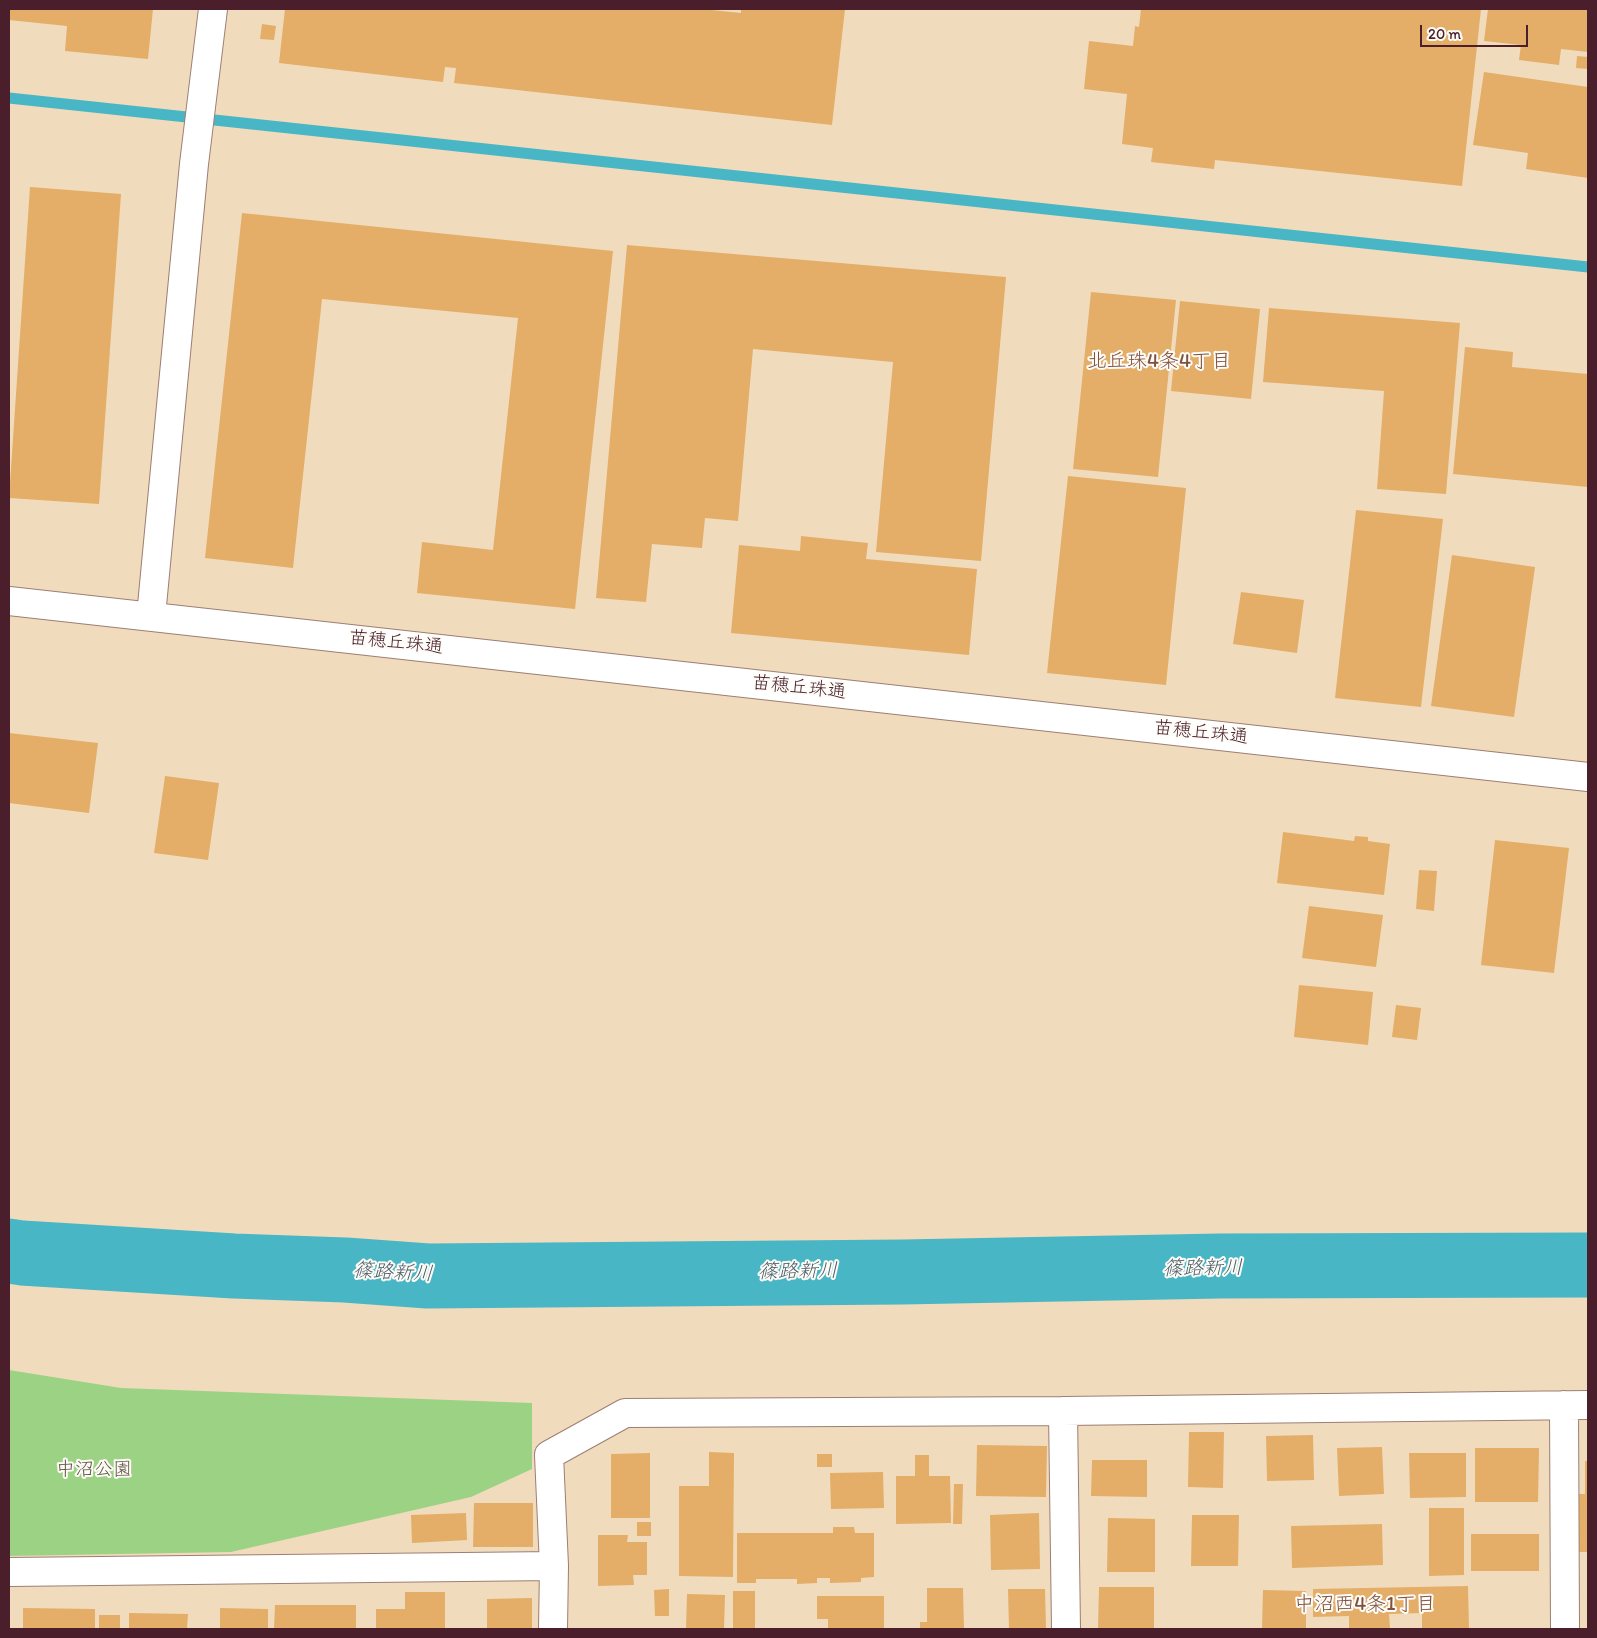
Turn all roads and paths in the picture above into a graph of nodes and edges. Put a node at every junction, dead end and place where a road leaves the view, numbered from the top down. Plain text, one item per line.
1 (213, 9) edge
2 (9, 600) edge
3 (151, 616) junction
4 (1588, 777) edge
5 (1576, 1405) edge
6 (1063, 1411) junction
7 (554, 1566) junction
8 (9, 1572) edge
9 (554, 1629) edge
10 (1066, 1629) edge
11 (1565, 1629) edge

1 - 3 street
2 - 3 street, 苗穂丘珠通
3 - 4 street, 苗穂丘珠通
5 - 6 street
5 - 11 street
6 - 7 street
6 - 10 street
7 - 8 street
7 - 9 street

